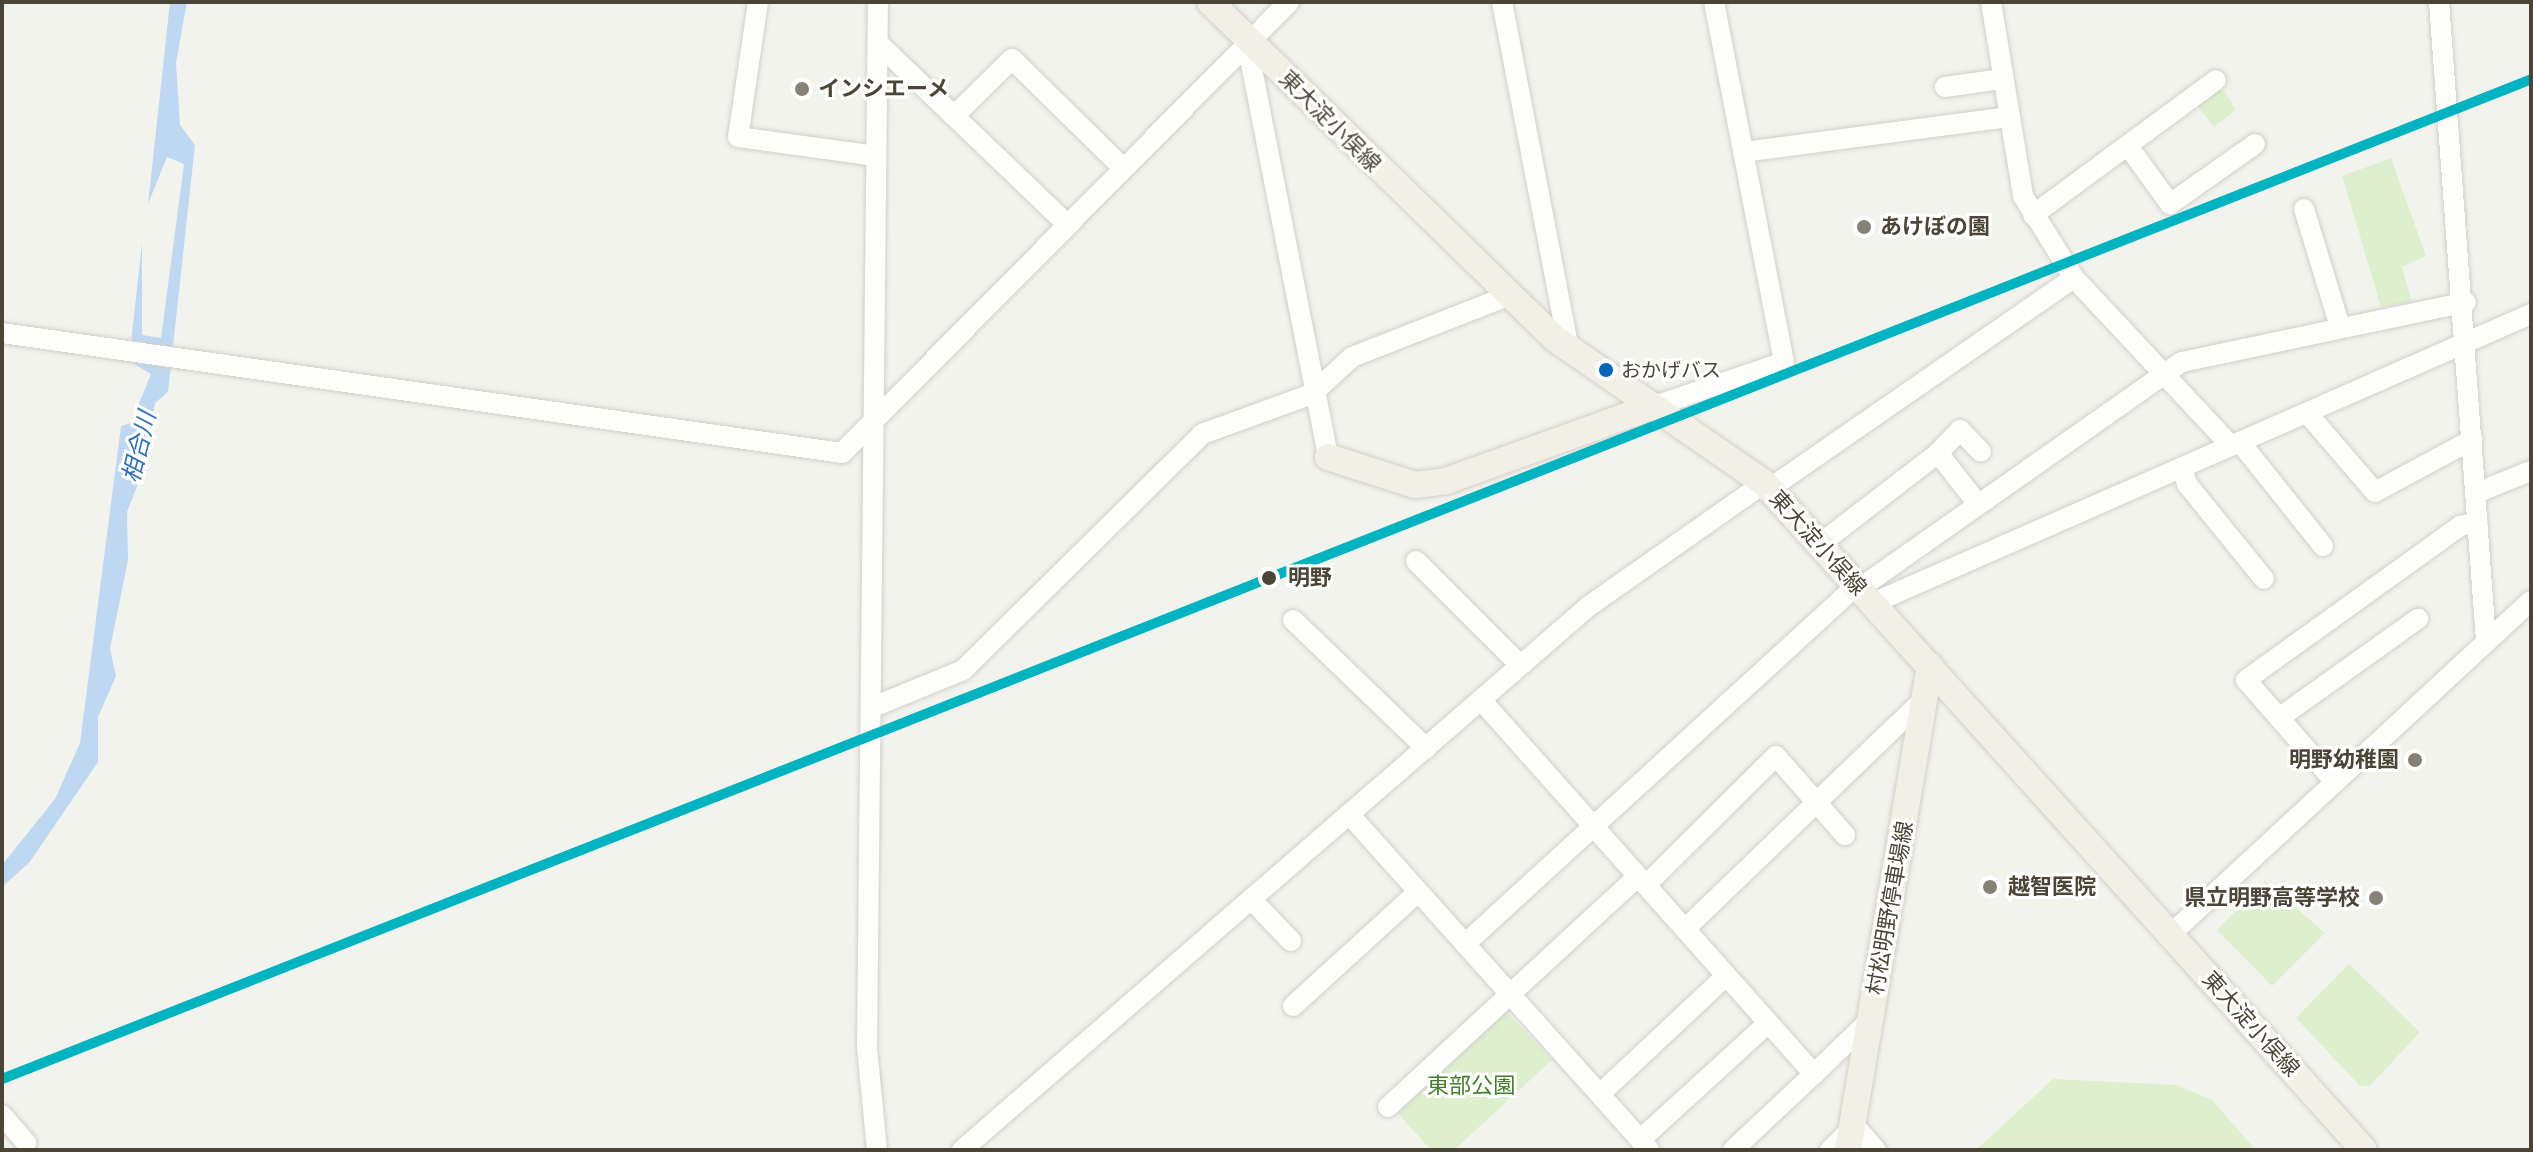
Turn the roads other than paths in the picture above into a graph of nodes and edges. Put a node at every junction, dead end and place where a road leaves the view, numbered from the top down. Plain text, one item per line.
1 (758, 2) edge
2 (878, 2) edge
3 (1210, 2) edge
4 (1289, 2) edge
5 (1502, 2) edge
6 (1714, 2) edge
7 (1991, 2) edge
8 (2439, 2) edge
9 (1246, 38) junction
10 (878, 43) junction
11 (2002, 79) junction
12 (2216, 80) dead end
13 (1945, 87) dead end
14 (954, 116) junction
15 (2008, 117) junction
16 (2255, 144) dead end
17 (2128, 146) junction
18 (1743, 152) junction
19 (876, 156) junction
20 (1121, 166) junction
21 (2304, 209) dead end
22 (2033, 215) junction
23 (1066, 223) junction
24 (2074, 278) junction
25 (1508, 296) junction
26 (2466, 302) junction
27 (2531, 314) edge
28 (2340, 327) junction
29 (2, 333) edge
30 (2467, 343) junction
31 (1569, 350) junction
32 (2167, 369) junction
33 (1312, 394) junction
34 (1652, 407) junction
35 (2307, 413) junction
36 (875, 420) junction
37 (2473, 439) junction
38 (2235, 444) junction
39 (1981, 452) dead end
40 (1938, 453) junction
41 (1328, 457) joint
42 (2182, 467) junction
43 (2531, 471) edge
44 (1766, 486) junction
45 (2476, 493) junction
46 (1977, 503) junction
47 (2478, 522) junction
48 (1820, 544) junction
49 (2323, 546) dead end
50 (1416, 561) dead end
51 (2264, 579) dead end
52 (1863, 592) junction
53 (2531, 601) edge
54 (2418, 619) dead end
55 (1293, 620) dead end
56 (2486, 641) junction
57 (1520, 665) junction
58 (1930, 666) junction
59 (1925, 698) junction
60 (1481, 700) junction
61 (873, 707) junction
62 (2279, 718) junction
63 (1426, 748) junction
64 (2335, 782) junction
65 (1815, 801) junction
66 (1349, 814) junction
67 (1594, 828) junction
68 (1845, 835) dead end
69 (1642, 881) junction
70 (1418, 892) junction
71 (1251, 899) junction
72 (1685, 929) junction
73 (2171, 934) junction
74 (1291, 941) dead end
75 (1465, 944) junction
76 (1726, 976) junction
77 (1510, 995) junction
78 (1293, 1006) dead end
79 (1871, 1019) junction
80 (1768, 1023) junction
81 (1814, 1074) junction
82 (1600, 1094) junction
83 (1388, 1107) dead end
84 (2, 1115) edge
85 (1851, 1134) edge
86 (1644, 1145) edge
87 (25, 1148) edge
88 (877, 1150) edge
89 (962, 1150) edge
90 (1733, 1150) edge
91 (1830, 1150) edge
92 (1876, 1150) edge
93 (2364, 1150) edge

1 - 19 street
2 - 10 street
3 - 9 main road, 東大淀小俣線
4 - 9 street
5 - 31 street
6 - 18 street
7 - 11 street
8 - 26 street
9 - 20 street
9 - 25 main road, 東大淀小俣線
9 - 33 street
10 - 14 street
10 - 19 street
11 - 13 street
11 - 15 street
12 - 17 street
14 - 20 street
14 - 23 street
15 - 18 street
15 - 22 street
16 - 17 street
17 - 22 street
18 - 34 street
19 - 36 street
20 - 23 street
21 - 28 street
22 - 24 street
23 - 36 street
24 - 32 street
24 - 44 street
25 - 31 main road, 東大淀小俣線
25 - 33 street
26 - 28 street
26 - 30 street
27 - 30 street
28 - 32 street
29 - 36 street
30 - 35 street
30 - 37 street
31 - 34 main road, 東大淀小俣線
32 - 38 street
32 - 46 street
33 - 41 street
33 - 61 street
34 - 41 main road
34 - 44 main road, 東大淀小俣線
35 - 37 street
35 - 38 street
36 - 61 street
37 - 45 street
38 - 42 street
38 - 49 street
39 - 40 street
40 - 46 street
40 - 48 street
42 - 51 street
42 - 52 street
43 - 45 street
44 - 48 main road, 東大淀小俣線
44 - 57 street
45 - 47 street
46 - 52 street
47 - 56 street
47 - 62 street
48 - 52 main road, 東大淀小俣線
50 - 57 street
52 - 58 main road, 東大淀小俣線
52 - 67 street
53 - 56 street
54 - 62 street
55 - 63 street
56 - 64 street
57 - 60 street
58 - 59 main road, 村松明野停車場線
58 - 73 main road, 東大淀小俣線
59 - 65 street
59 - 79 main road, 村松明野停車場線
60 - 63 street
60 - 67 street
61 - 88 street
62 - 64 street
63 - 66 street
64 - 73 street
65 - 68 street
65 - 69 street
65 - 72 street
66 - 70 street
66 - 71 street
67 - 69 street
67 - 75 street
69 - 72 street
69 - 77 street
70 - 75 street
70 - 78 street
71 - 74 street
71 - 89 street
72 - 76 street
73 - 93 main road, 東大淀小俣線
75 - 77 street
76 - 80 street
76 - 82 street
77 - 82 street
77 - 83 street
79 - 81 street
79 - 85 main road, 村松明野停車場線
80 - 81 street
80 - 86 street
81 - 90 street
82 - 86 street
84 - 87 street
85 - 91 street
85 - 92 street

